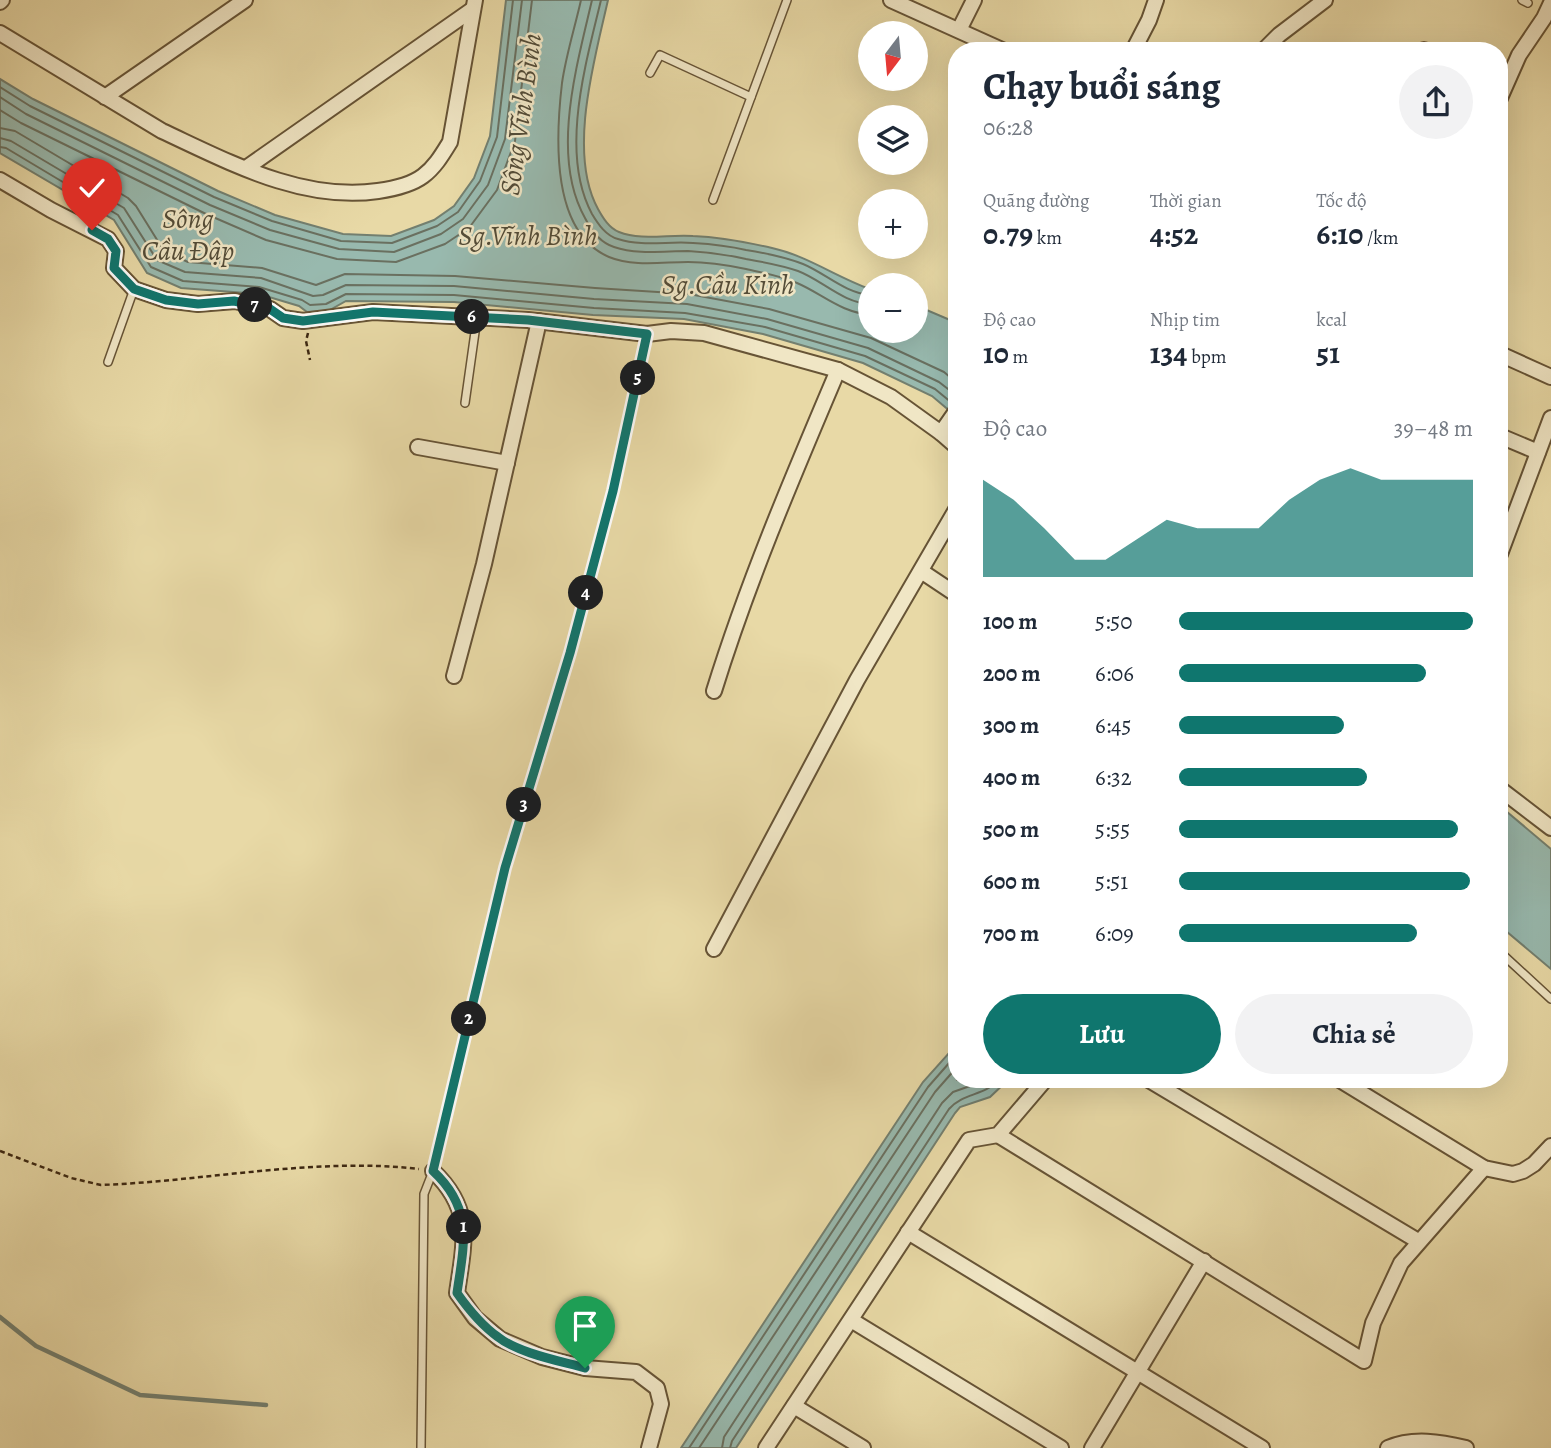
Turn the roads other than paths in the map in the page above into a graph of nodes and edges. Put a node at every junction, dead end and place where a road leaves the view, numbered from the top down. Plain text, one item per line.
1 (245, 0) edge
2 (787, 0) edge
3 (891, 0) edge
4 (974, 0) edge
5 (1156, 0) edge
6 (1316, 3) edge
7 (1551, 3) edge
8 (474, 4) edge
9 (959, 30) junction
10 (0, 33) edge
11 (985, 42) edge
12 (1138, 42) edge
13 (1272, 42) edge
14 (650, 73) dead end
15 (1508, 78) edge
16 (104, 97) junction
17 (751, 97) junction
18 (246, 168) junction
19 (0, 180) edge
20 (713, 200) dead end
21 (134, 289) junction
22 (477, 317) junction
23 (539, 321) junction
24 (647, 334) junction
25 (1508, 358) edge
26 (108, 362) dead end
27 (838, 370) junction
28 (1551, 377) edge
29 (464, 403) dead end
30 (1551, 418) edge
31 (948, 424) edge
32 (941, 433) junction
33 (948, 439) edge
34 (1508, 439) edge
35 (418, 447) dead end
36 (1538, 452) junction
37 (506, 463) junction
38 (1508, 517) edge
39 (948, 524) edge
40 (921, 571) junction
41 (948, 589) edge
42 (454, 676) dead end
43 (714, 691) dead end
44 (1508, 795) edge
45 (1551, 828) edge
46 (714, 949) dead end
47 (1508, 959) edge
48 (1551, 999) edge
49 (1038, 1088) edge
50 (1162, 1088) edge
51 (1353, 1088) edge
52 (998, 1135) junction
53 (1551, 1146) edge
54 (1484, 1168) junction
55 (433, 1171) junction
56 (908, 1232) junction
57 (1418, 1241) junction
58 (1204, 1261) junction
59 (851, 1320) junction
60 (1138, 1372) junction
61 (794, 1406) junction
62 (1241, 1443) edge
63 (421, 1448) edge
64 (649, 1448) edge
65 (766, 1448) edge
66 (863, 1448) edge
67 (1061, 1448) edge
68 (1092, 1448) edge
69 (1262, 1448) edge
70 (1388, 1448) edge
71 (1466, 1448) edge

1 - 16 street
2 - 17 lane
3 - 9 street
4 - 9 street
5 - 12 street
6 - 13 street
7 - 15 street
8 - 18 street
8 - 18 street
9 - 11 street
10 - 16 street
14 - 17 lane
16 - 18 street
17 - 20 lane
19 - 21 street
21 - 22 street
21 - 26 lane
22 - 23 street
22 - 29 lane
23 - 24 street
23 - 37 street
24 - 27 street
24 - 55 lane
25 - 28 street
27 - 32 street
27 - 43 street
30 - 36 street
31 - 32 street
32 - 33 street
34 - 36 street
35 - 37 street
36 - 38 street
37 - 42 street
39 - 40 street
40 - 41 street
40 - 46 street
44 - 45 street
47 - 48 lane
49 - 52 street
50 - 57 street
51 - 54 street
52 - 56 street
52 - 58 street
53 - 54 street
54 - 57 street
55 - 63 lane
55 - 64 street
56 - 59 street
56 - 60 street
57 - 58 street
58 - 60 street
59 - 61 street
59 - 67 street
60 - 62 street
60 - 68 street
61 - 65 street
61 - 66 street
62 - 69 street
70 - 71 street

